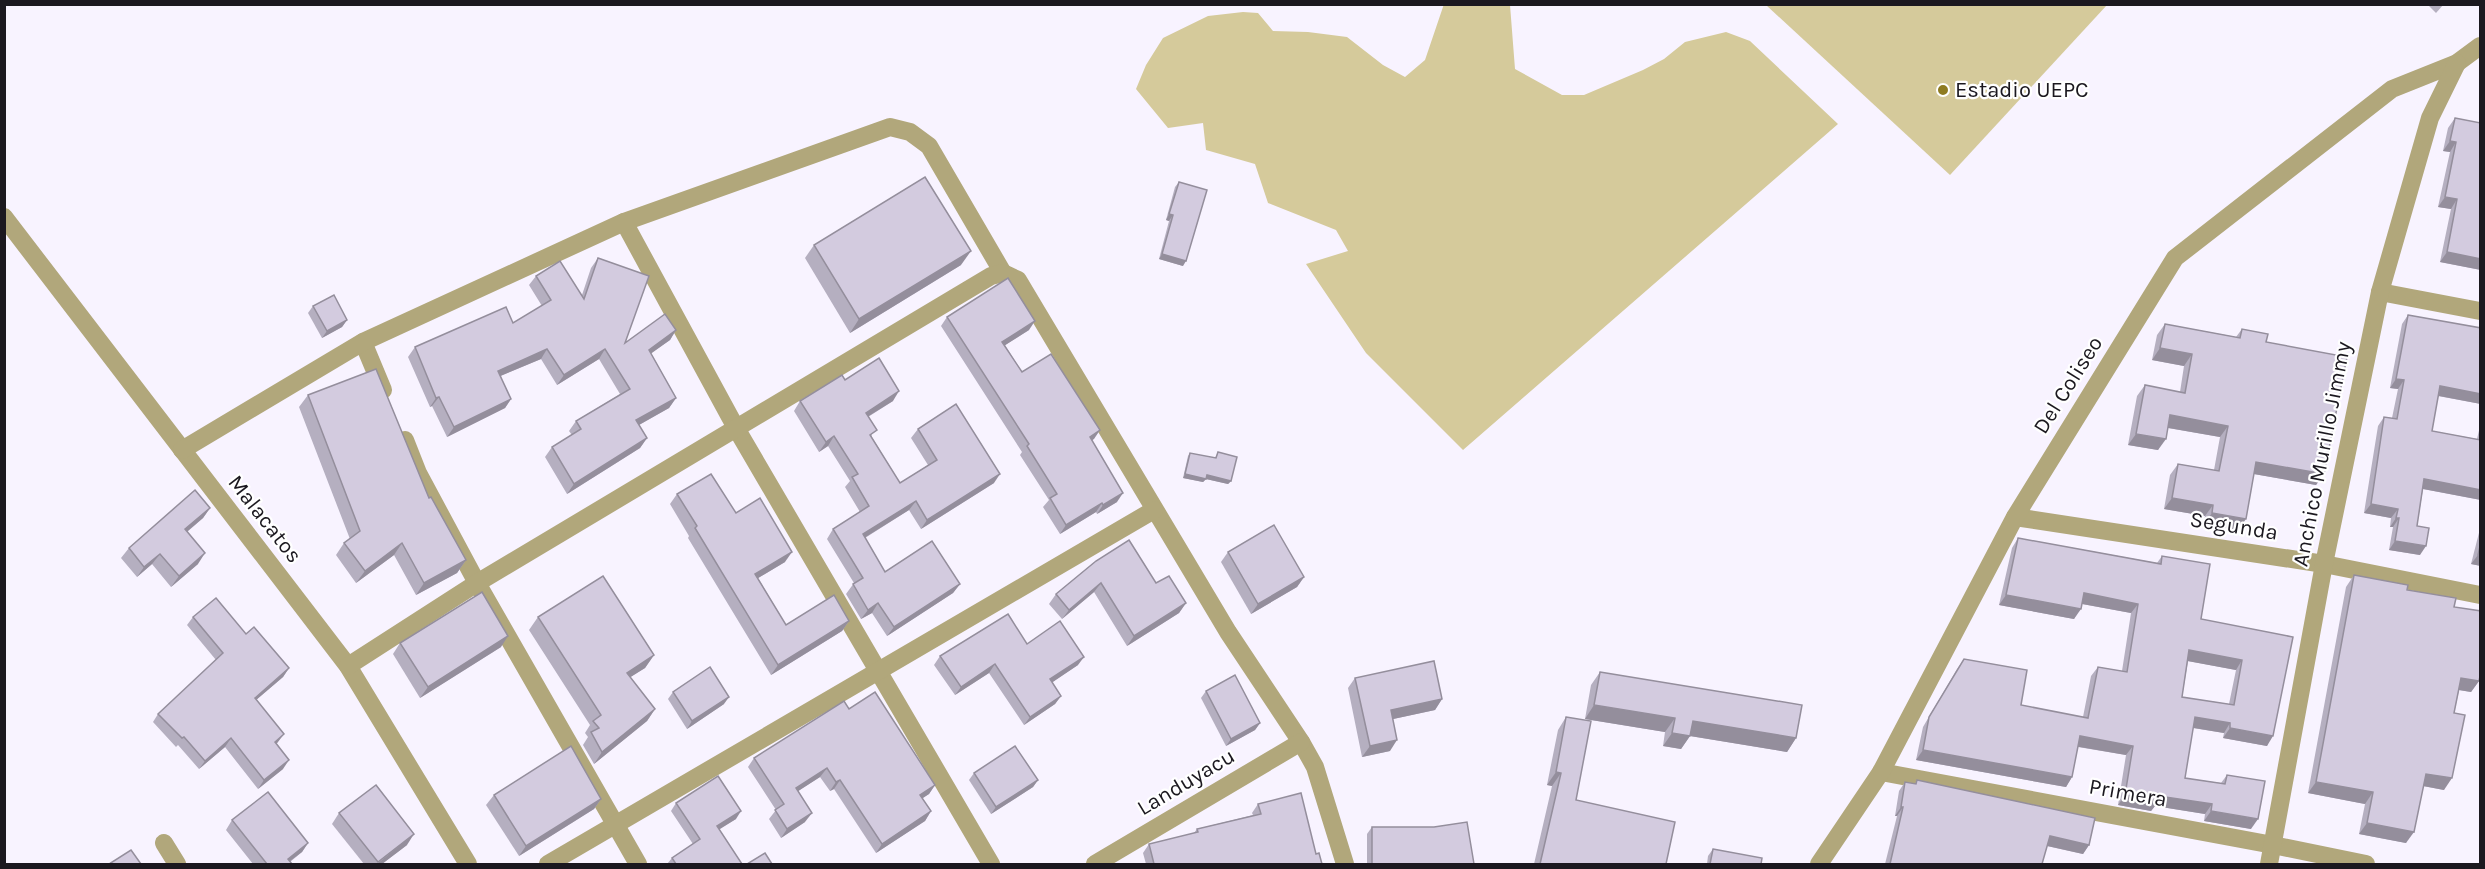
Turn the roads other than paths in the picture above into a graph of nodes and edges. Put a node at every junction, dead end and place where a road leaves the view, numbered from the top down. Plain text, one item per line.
1 (2481, 46) edge
2 (2457, 63) junction
3 (4, 217) edge
4 (624, 222) junction
5 (1004, 273) junction
6 (2380, 292) junction
7 (2481, 310) edge
8 (363, 342) junction
9 (391, 408) edge
10 (736, 428) junction
11 (400, 429) edge
12 (182, 450) junction
13 (1154, 510) junction
14 (2015, 517) junction
15 (2324, 564) junction
16 (477, 583) junction
17 (2481, 595) edge
18 (348, 666) junction
19 (878, 670) junction
20 (1301, 742) junction
21 (1881, 772) junction
22 (614, 824) junction
23 (164, 843) dead end
24 (2273, 845) junction
25 (177, 864) edge
26 (468, 864) edge
27 (548, 864) edge
28 (638, 864) edge
29 (991, 864) edge
30 (1095, 864) edge
31 (1345, 864) edge
32 (1820, 864) edge
33 (2269, 864) edge
34 (2366, 864) edge

1 - 2 street, Del Coliseo
2 - 6 street, Anchico Murillo Jimmy
2 - 14 street, Del Coliseo
3 - 12 street, Malacatos
4 - 5 street
4 - 8 street
4 - 10 street
5 - 10 street
5 - 13 street
6 - 7 street
6 - 15 street, Anchico Murillo Jimmy
8 - 9 street
8 - 12 street
10 - 16 street
10 - 19 street
11 - 16 street
12 - 18 street, Malacatos
13 - 19 street
13 - 20 street
14 - 15 street, Segunda
14 - 21 street, Del Coliseo
15 - 17 street, Segunda
15 - 24 street, Anchico Murillo Jimmy
16 - 18 street
16 - 22 street
18 - 26 street, Malacatos
19 - 22 street
19 - 29 street
20 - 30 street, Landuyacu
20 - 31 street
21 - 24 street, Primera
21 - 32 street, Del Coliseo
22 - 27 street
22 - 28 street
23 - 25 street
24 - 33 street, Anchico Murillo Jimmy
24 - 34 street, Primera

